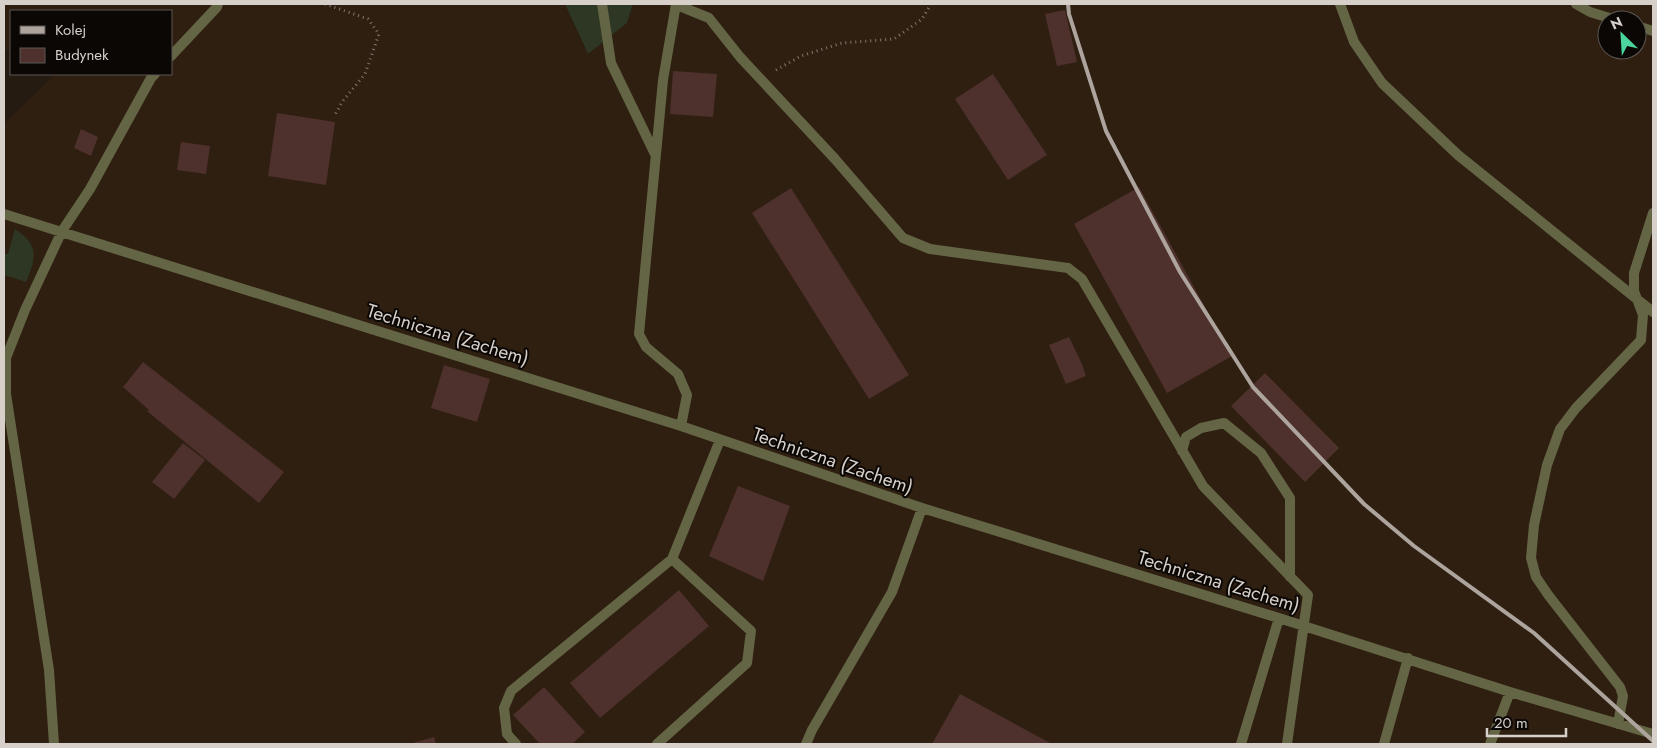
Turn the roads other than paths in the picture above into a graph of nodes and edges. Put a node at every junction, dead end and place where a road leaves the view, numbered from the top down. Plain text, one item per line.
1 (218, 4) edge
2 (602, 4) edge
3 (676, 4) edge
4 (1340, 4) edge
5 (1576, 4) edge
6 (1597, 14) edge
7 (172, 55) edge
8 (153, 75) edge
9 (656, 156) junction
10 (1653, 213) edge
11 (4, 214) edge
12 (62, 231) junction
13 (1637, 299) junction
14 (1653, 312) edge
15 (6, 410) edge
16 (681, 426) junction
17 (720, 440) junction
18 (1182, 451) junction
19 (922, 508) junction
20 (672, 559) junction
21 (1290, 577) junction
22 (1279, 618) junction
23 (1303, 626) junction
24 (1408, 658) junction
25 (1510, 692) junction
26 (1618, 724) junction
27 (1653, 734) edge
28 (54, 744) edge
29 (516, 744) edge
30 (657, 744) edge
31 (806, 744) edge
32 (1241, 744) edge
33 (1288, 744) edge
34 (1384, 744) edge
35 (1490, 744) edge

1 - 7 lane
2 - 9 lane
3 - 9 lane
3 - 18 lane
4 - 13 lane
5 - 6 lane
8 - 12 lane
9 - 16 lane
10 - 13 lane
11 - 12 lane, Techniczna (Zachem)
12 - 15 lane
12 - 16 lane, Techniczna (Zachem)
13 - 14 lane
13 - 26 lane
15 - 28 lane
16 - 17 lane, Techniczna (Zachem)
17 - 19 lane, Techniczna (Zachem)
17 - 20 lane
18 - 21 lane
18 - 21 lane
19 - 22 lane, Techniczna (Zachem)
19 - 31 lane
20 - 29 lane
20 - 30 lane
21 - 23 lane
22 - 23 lane, Techniczna (Zachem)
22 - 32 lane
23 - 24 lane, Techniczna (Zachem)
23 - 33 lane
24 - 25 lane, Techniczna (Zachem)
24 - 34 lane
25 - 26 lane, Techniczna (Zachem)
25 - 35 lane
26 - 27 lane, Techniczna (Zachem)

